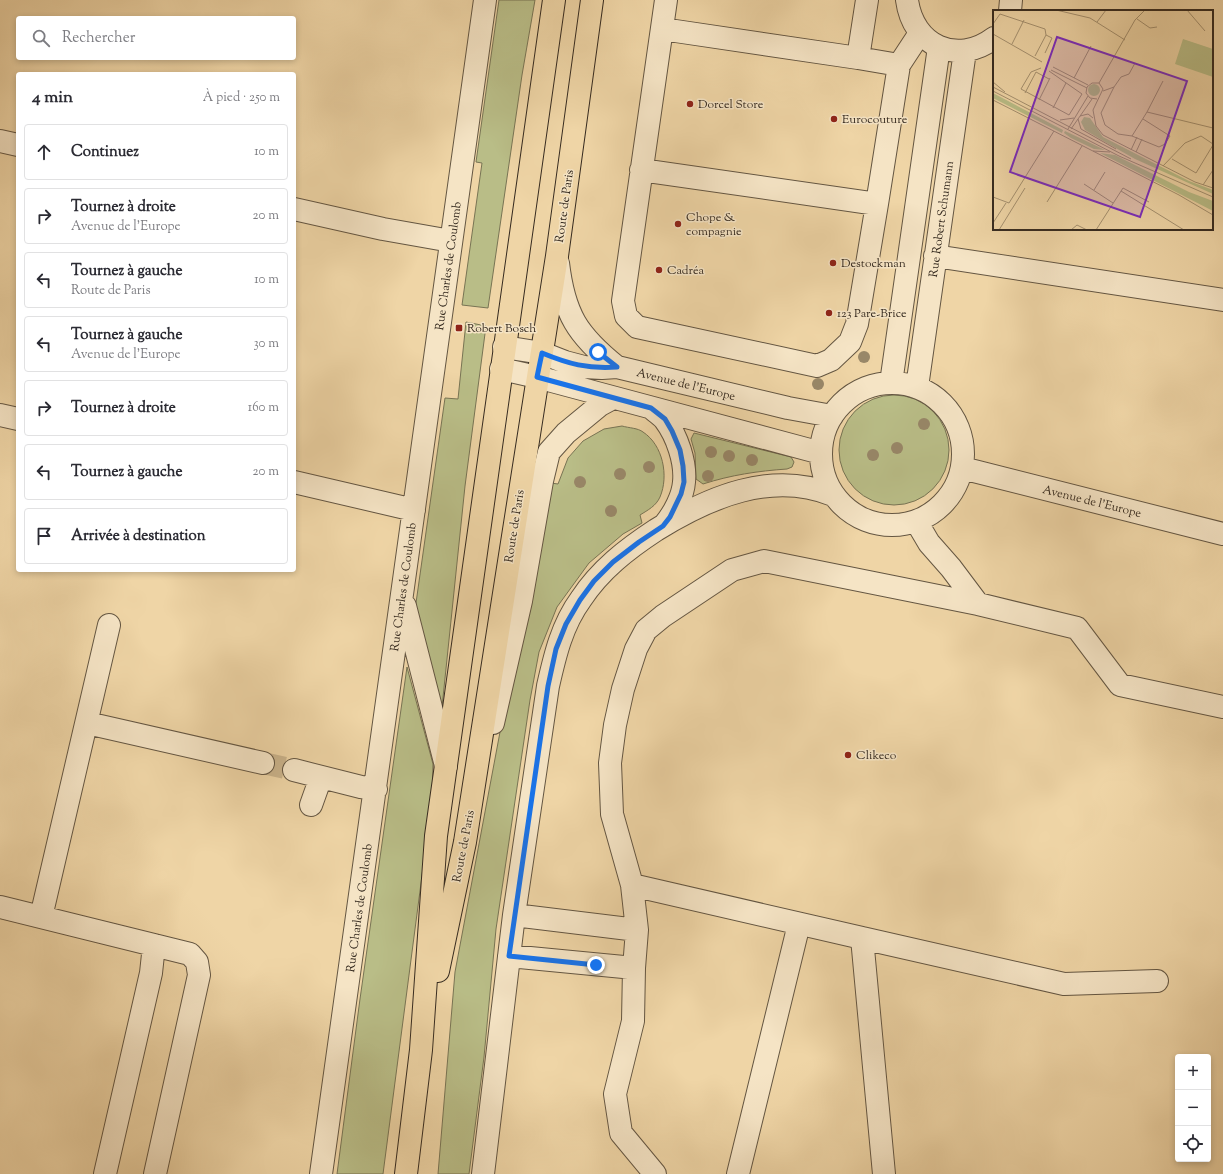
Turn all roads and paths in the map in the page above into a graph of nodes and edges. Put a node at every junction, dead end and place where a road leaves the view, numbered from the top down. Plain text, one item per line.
1 (485, 0) edge
2 (554, 0) edge
3 (592, 0) edge
4 (666, 0) edge
5 (867, 0) edge
6 (907, 0) edge
7 (1011, 0) edge
8 (1010, 10) edge
9 (662, 29) junction
10 (920, 33) junction
11 (993, 39) edge
12 (940, 47) junction
13 (965, 51) junction
14 (858, 58) junction
15 (899, 66) junction
16 (0, 141) edge
17 (16, 145) edge
18 (641, 170) junction
19 (877, 204) junction
20 (296, 209) edge
21 (451, 240) junction
22 (557, 256) junction
23 (936, 256) junction
24 (1223, 300) edge
25 (504, 347) junction
26 (542, 353) junction
27 (617, 367) junction
28 (501, 369) junction
29 (537, 377) junction
30 (891, 383) junction
31 (917, 387) junction
32 (613, 398) junction
33 (651, 408) junction
34 (0, 415) edge
35 (832, 416) junction
36 (16, 419) edge
37 (821, 453) junction
38 (962, 468) junction
39 (296, 482) edge
40 (833, 495) junction
41 (414, 510) junction
42 (916, 521) junction
43 (663, 526) junction
44 (1223, 534) edge
45 (402, 595) junction
46 (978, 604) junction
47 (109, 625) dead end
48 (1223, 707) edge
49 (87, 723) junction
50 (263, 763) tunnel mouth
51 (446, 766) junction
52 (294, 770) tunnel mouth
53 (321, 777) junction
54 (376, 789) junction
55 (311, 805) dead end
56 (465, 842) junction
57 (632, 886) junction
58 (0, 907) edge
59 (514, 915) junction
60 (42, 917) junction
61 (799, 924) junction
62 (637, 930) junction
63 (862, 938) junction
64 (154, 945) junction
65 (509, 956) junction
66 (634, 968) junction
67 (1157, 981) dead end
68 (421, 1050) junction
69 (105, 1174) edge
70 (155, 1174) edge
71 (322, 1174) edge
72 (406, 1174) edge
73 (483, 1174) edge
74 (655, 1174) edge
75 (738, 1174) edge
76 (884, 1174) edge

1 - 21 street, Rue Charles de Coulomb
2 - 25 main road, Route de Paris
3 - 22 main road, Route de Paris
4 - 9 street
5 - 14 street
6 - 10 street
7 - 8 street
9 - 14 street
9 - 18 street
10 - 12 street
10 - 15 street
11 - 13 street
12 - 13 street
12 - 30 street
13 - 23 street, Rue Robert Schumann
14 - 15 street
15 - 19 street
16 - 17 street
18 - 19 street
18 - 19 street
20 - 21 street
21 - 41 street, Rue Charles de Coulomb
22 - 26 main road, Route de Paris
22 - 27 street
23 - 24 street
23 - 31 street, Rue Robert Schumann
25 - 26 street, Avenue de l'Europe
25 - 28 main road, Route de Paris
26 - 27 street, Avenue de l'Europe
26 - 29 main road, Route de Paris
27 - 35 street, Avenue de l'Europe
28 - 29 street
28 - 51 main road, Route de Paris
29 - 32 street
29 - 56 main road, Route de Paris
30 - 31 street
30 - 35 street
31 - 38 street
32 - 33 street
32 - 56 street
33 - 37 street
33 - 43 street
34 - 36 street
35 - 37 street
37 - 40 street
38 - 42 street
38 - 44 street, Avenue de l'Europe
39 - 41 street
40 - 42 street
40 - 43 street
41 - 45 street, Rue Charles de Coulomb
42 - 46 street
43 - 59 street
45 - 51 street
45 - 54 street, Rue Charles de Coulomb
46 - 48 street
46 - 57 street
47 - 49 street
49 - 50 street
49 - 60 street
51 - 68 main road, Route de Paris
52 - 53 street
53 - 54 street
53 - 55 street
54 - 71 street, Rue Charles de Coulomb
56 - 68 main road, Route de Paris
57 - 61 street
57 - 62 street
58 - 60 street
59 - 62 street
59 - 65 street
60 - 64 street
61 - 63 street
61 - 75 street
62 - 66 street
63 - 67 street
63 - 76 street
64 - 69 street
64 - 70 street
65 - 66 street
65 - 73 street
66 - 74 street
68 - 72 main road, Route de Paris

